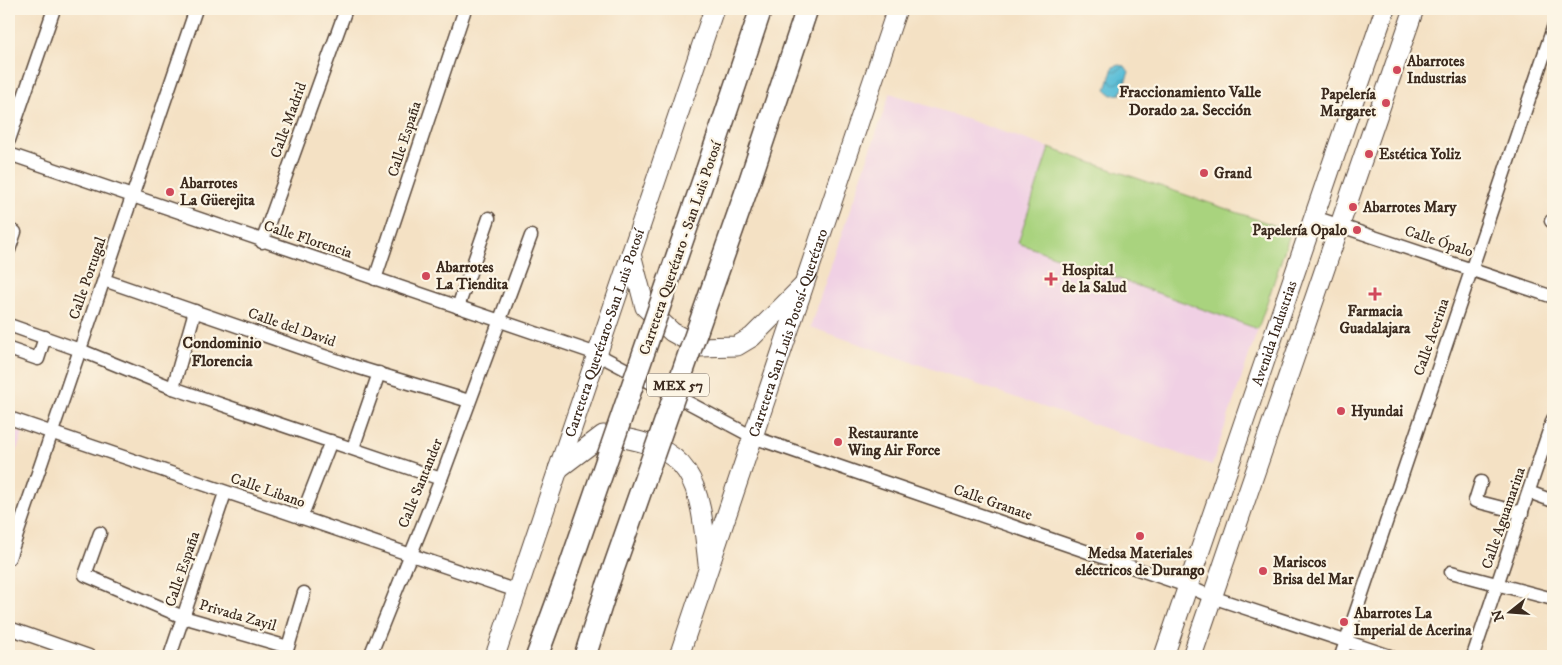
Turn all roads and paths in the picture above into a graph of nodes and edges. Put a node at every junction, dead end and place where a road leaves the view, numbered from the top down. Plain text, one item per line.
1 (54, 9) edge
2 (196, 9) edge
3 (346, 9) edge
4 (465, 9) edge
5 (714, 9) edge
6 (761, 9) edge
7 (807, 9) edge
8 (897, 9) edge
9 (1385, 9) edge
10 (1414, 9) edge
11 (1553, 28) edge
12 (9, 140) edge
13 (9, 154) edge
14 (132, 196) junction
15 (1314, 217) junction
16 (489, 218) dead end
17 (1341, 226) junction
18 (14, 232) dead end
19 (531, 236) dead end
20 (262, 242) junction
21 (9, 250) edge
22 (631, 254) junction
23 (1472, 269) junction
24 (375, 279) junction
25 (104, 280) junction
26 (804, 286) junction
27 (1553, 296) edge
28 (458, 307) junction
29 (195, 311) junction
30 (499, 321) junction
31 (9, 325) edge
32 (44, 337) junction
33 (9, 349) edge
34 (80, 350) junction
35 (597, 354) junction
36 (379, 373) junction
37 (173, 388) junction
38 (469, 402) junction
39 (9, 418) edge
40 (1553, 420) edge
41 (51, 433) junction
42 (753, 437) junction
43 (331, 441) junction
44 (353, 448) junction
45 (558, 469) junction
46 (441, 479) junction
47 (1481, 482) dead end
48 (225, 492) junction
49 (1529, 492) junction
50 (1553, 501) edge
51 (1522, 513) junction
52 (300, 518) junction
53 (98, 539) dead end
54 (409, 555) junction
55 (9, 558) edge
56 (708, 570) junction
57 (1451, 572) dead end
58 (1497, 585) junction
59 (1187, 586) junction
60 (517, 591) junction
61 (304, 593) dead end
62 (1212, 597) junction
63 (1549, 598) dead end
64 (183, 617) junction
65 (9, 628) edge
66 (1346, 642) junction
67 (89, 656) edge
68 (170, 656) edge
69 (370, 656) edge
70 (495, 656) edge
71 (538, 656) edge
72 (585, 656) edge
73 (679, 656) edge
74 (1164, 656) edge
75 (1192, 656) edge
76 (1341, 656) edge
77 (1390, 656) edge
78 (1473, 656) edge

1 - 12 street
2 - 14 street, Calle Portugal
3 - 20 street, Calle Madrid
4 - 24 street, Calle España
5 - 22 main road, Carretera Querétaro-San Luis Potosí
6 - 71 highway, Carretera Querétaro - San Luis Potosí / MEX 57, bridge
7 - 72 highway, MEX 57, bridge
8 - 26 main road, Carretera San Luis Potosí-Querétaro
9 - 15 main road, Avenida Industrias
10 - 17 main road, Avenida Industrias
11 - 23 street, Calle Acerina
13 - 14 street, Calle Florencia
14 - 20 street, Calle Florencia
14 - 25 street, Calle Portugal
15 - 17 street, Calle Ópalo
15 - 59 main road, Avenida Industrias
16 - 28 street
17 - 23 street, Calle Ópalo
17 - 62 main road, Avenida Industrias
18 - 21 street
19 - 30 street, Calle Santander
20 - 24 street, Calle Florencia
22 - 26 main road
22 - 35 main road, Carretera Querétaro-San Luis Potosí
23 - 27 street, Calle Ópalo
23 - 66 street, Calle Acerina
24 - 28 street, Calle Florencia
25 - 29 street, Calle del David
25 - 34 street, Calle Portugal
26 - 42 main road, Carretera San Luis Potosí-Querétaro
28 - 30 street, Calle Florencia
29 - 36 street, Calle del David
29 - 37 street
30 - 35 street, Calle Florencia
30 - 38 street, Calle Santander
31 - 32 street
32 - 33 street
32 - 34 street
34 - 37 street
34 - 41 street, Calle Portugal
35 - 42 street, Calle Granate
35 - 45 main road, Carretera Querétaro-San Luis Potosí
36 - 38 street, Calle del David
36 - 44 street
37 - 43 street
38 - 46 street, Calle Santander
39 - 41 street, Calle Libano
40 - 49 street, Calle Aguamarina
41 - 48 street, Calle Libano
41 - 55 street, Calle Portugal
42 - 56 main road, Carretera San Luis Potosí-Querétaro
42 - 59 street, Calle Granate
43 - 44 street
43 - 52 street
44 - 46 street
45 - 56 main road
45 - 60 main road, Carretera Querétaro-San Luis Potosí
46 - 54 street, Calle Santander
47 - 51 street
48 - 52 street, Calle Libano
48 - 64 street, Calle España
49 - 50 street
49 - 51 street, Calle Aguamarina
51 - 58 street, Calle Aguamarina
52 - 54 street, Calle Libano
53 - 64 street
54 - 60 street, Calle Libano
54 - 69 street, Calle Santander
56 - 73 main road, Carretera San Luis Potosí-Querétaro
57 - 58 street
58 - 63 street
58 - 78 street, Calle Aguamarina
59 - 62 street, Calle Granate
59 - 74 main road, Avenida Industrias
60 - 70 main road, Carretera Querétaro-San Luis Potosí
61 - 64 street, Privada Zayil
62 - 66 street, Calle Granate
62 - 75 main road, Avenida Industrias
64 - 68 street, Calle España
65 - 67 street
66 - 76 street, Calle Acerina
66 - 77 street, Calle Granate

